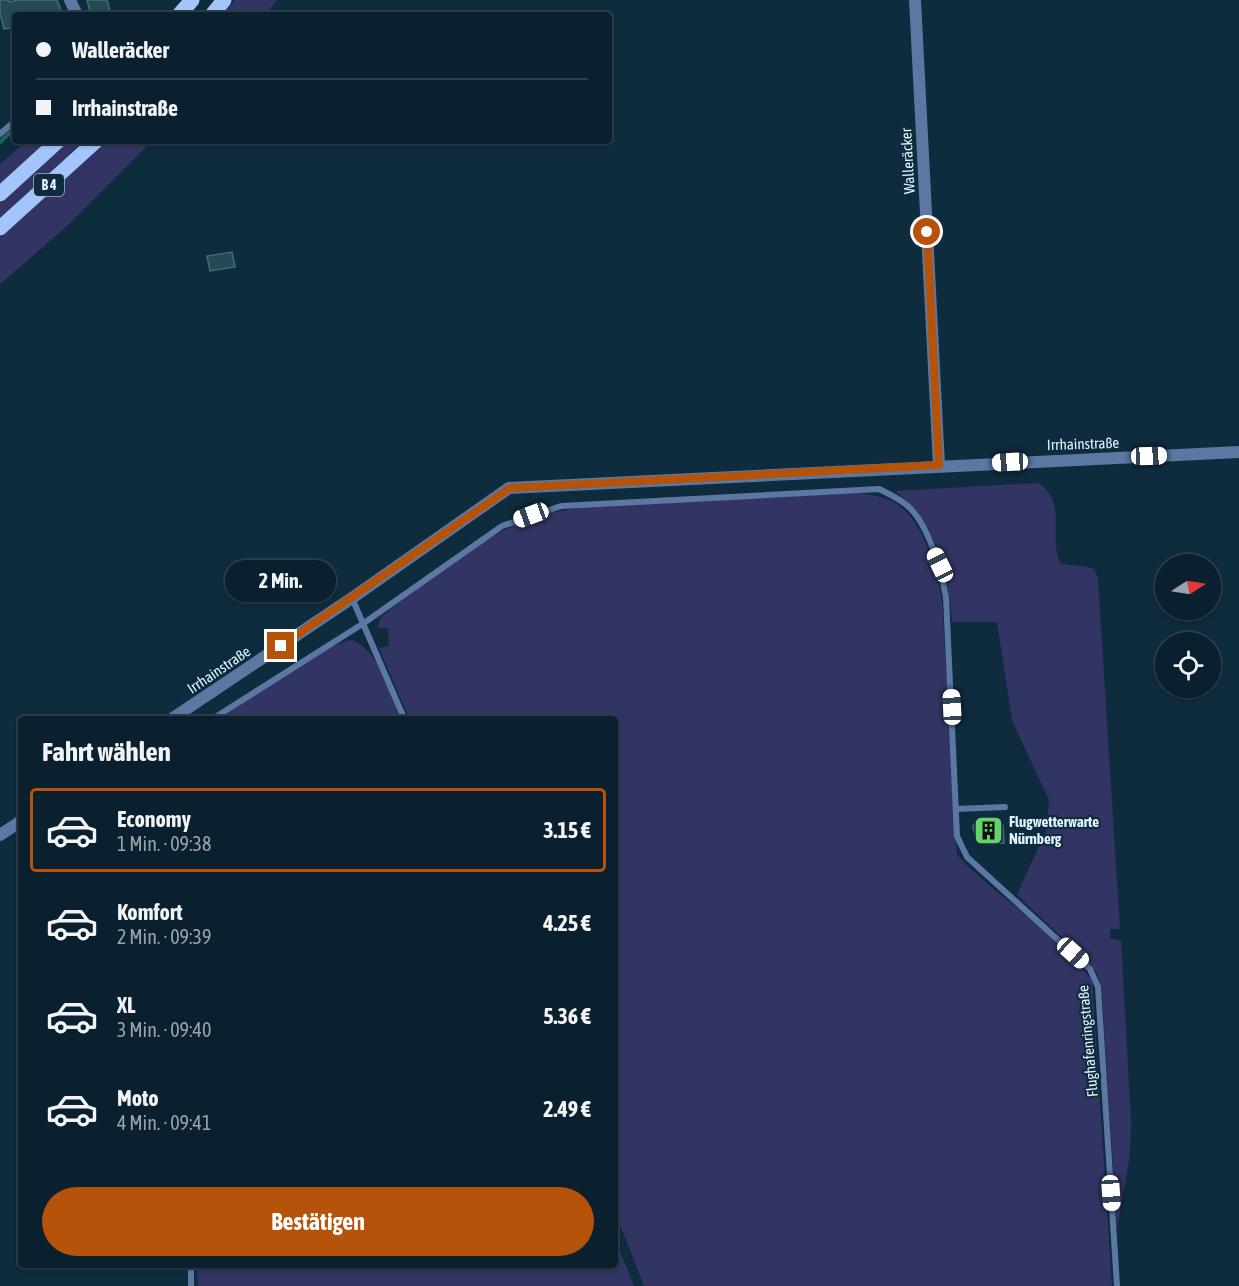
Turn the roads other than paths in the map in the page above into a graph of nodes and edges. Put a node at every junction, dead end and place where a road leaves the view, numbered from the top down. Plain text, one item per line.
1 (192, 0) edge
2 (224, 0) edge
3 (915, 0) edge
4 (182, 12) edge
5 (214, 12) edge
6 (12, 124) edge
7 (0, 134) edge
8 (55, 144) edge
9 (93, 144) edge
10 (0, 194) edge
11 (0, 228) edge
12 (1239, 452) edge
13 (939, 465) junction
14 (352, 598) junction
15 (364, 623) junction
16 (176, 716) edge
17 (217, 716) edge
18 (403, 716) edge
19 (1005, 807) dead end
20 (956, 808) junction
21 (18, 823) edge
22 (0, 835) edge
23 (191, 1268) edge
24 (191, 1286) edge
25 (1117, 1286) edge

1 - 4 main road
2 - 5 main road
3 - 13 street, Walleräcker
6 - 7 lane
8 - 10 main road, B 4
9 - 11 main road, B 4
12 - 13 street, Irrhainstraße
13 - 14 street, Irrhainstraße
14 - 15 lane
14 - 16 street, Irrhainstraße
15 - 17 lane, Flughafenringstraße
15 - 18 lane
15 - 20 lane, Flughafenringstraße
19 - 20 lane
20 - 25 lane, Flughafenringstraße
21 - 22 street
23 - 24 lane

